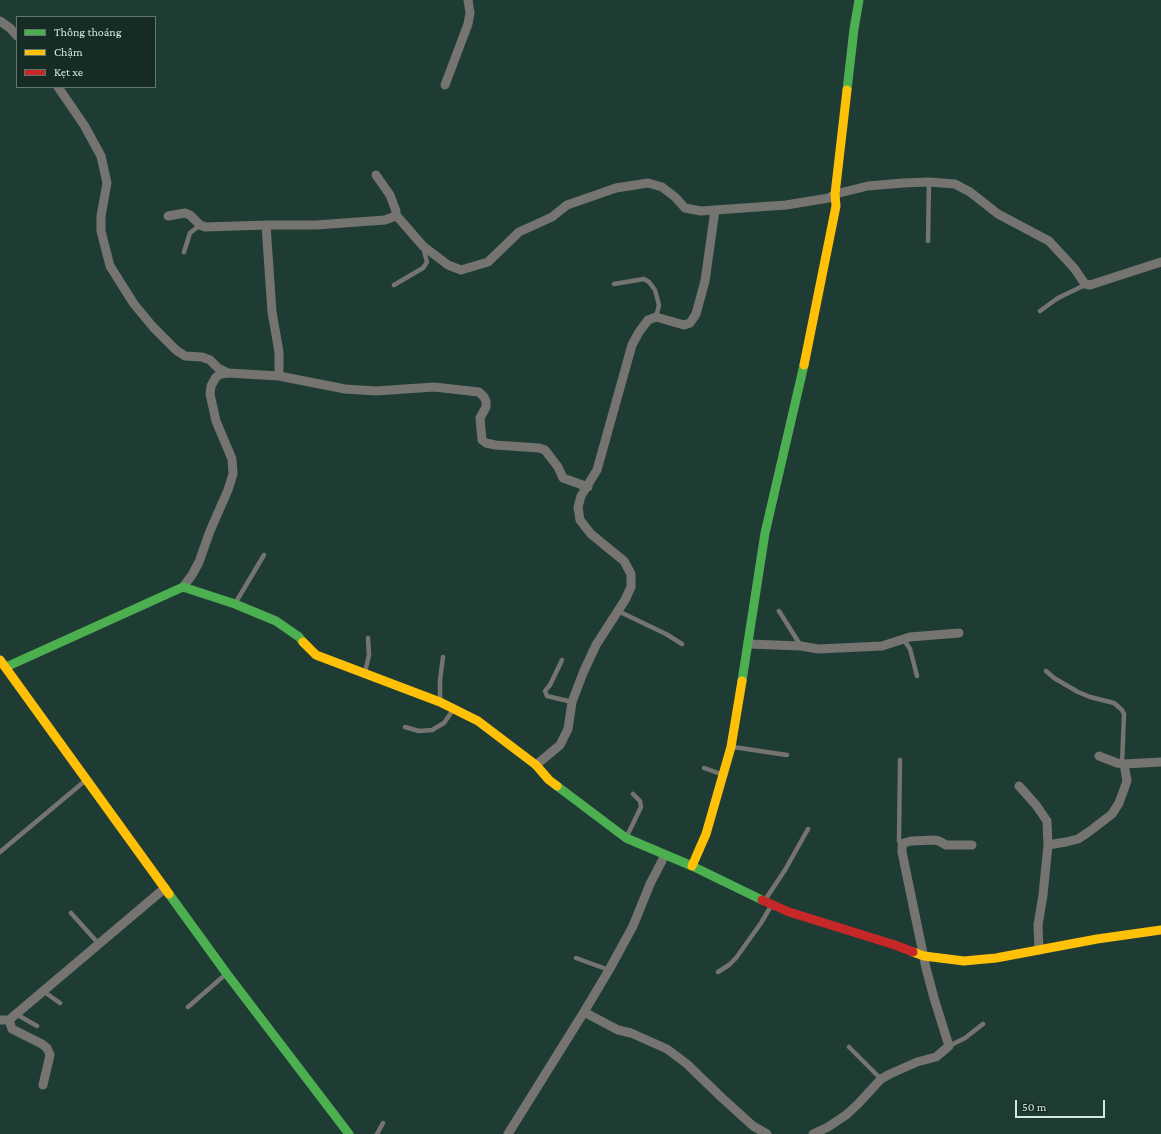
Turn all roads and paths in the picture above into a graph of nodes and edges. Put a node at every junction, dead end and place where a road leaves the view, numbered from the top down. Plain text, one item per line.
1 (468, 0) edge
2 (859, 0) edge
3 (0, 20) edge
4 (16, 35) edge
5 (444, 84) dead end
6 (59, 88) edge
7 (376, 175) dead end
8 (929, 182) junction
9 (835, 194) junction
10 (715, 210) junction
11 (396, 215) junction
12 (168, 216) dead end
13 (200, 224) junction
14 (266, 225) junction
15 (928, 241) dead end
16 (423, 246) junction
17 (184, 252) dead end
18 (1161, 262) edge
19 (614, 284) dead end
20 (1085, 284) junction
21 (394, 285) dead end
22 (1040, 311) dead end
23 (656, 317) junction
24 (228, 373) junction
25 (279, 376) junction
26 (588, 486) junction
27 (264, 555) dead end
28 (182, 587) junction
29 (236, 604) junction
30 (618, 610) junction
31 (779, 611) dead end
32 (959, 632) dead end
33 (368, 638) dead end
34 (904, 640) junction
35 (682, 644) dead end
36 (748, 644) junction
37 (801, 646) junction
38 (443, 657) dead end
39 (562, 660) dead end
40 (3, 664) edge
41 (1046, 671) dead end
42 (364, 674) junction
43 (917, 676) dead end
44 (440, 702) junction
45 (572, 702) junction
46 (453, 709) junction
47 (405, 727) dead end
48 (731, 747) junction
49 (787, 755) dead end
50 (1099, 756) dead end
51 (900, 760) dead end
52 (1161, 762) edge
53 (1123, 764) junction
54 (536, 765) junction
55 (704, 768) dead end
56 (723, 775) junction
57 (87, 780) junction
58 (1019, 786) dead end
59 (633, 794) dead end
60 (808, 829) dead end
61 (626, 838) junction
62 (972, 845) dead end
63 (1048, 845) junction
64 (902, 846) junction
65 (0, 852) edge
66 (665, 855) junction
67 (692, 866) junction
68 (165, 888) junction
69 (768, 903) junction
70 (71, 913) dead end
71 (1161, 930) edge
72 (99, 944) junction
73 (1039, 950) junction
74 (924, 956) junction
75 (576, 958) dead end
76 (609, 970) junction
77 (718, 972) dead end
78 (227, 974) junction
79 (43, 991) junction
80 (60, 1003) dead end
81 (188, 1007) dead end
82 (584, 1012) junction
83 (16, 1014) junction
84 (3, 1022) edge
85 (983, 1024) dead end
86 (37, 1026) dead end
87 (949, 1046) junction
88 (849, 1047) dead end
89 (881, 1079) junction
90 (43, 1085) dead end
91 (383, 1123) dead end
92 (349, 1134) edge
93 (377, 1134) edge
94 (508, 1134) edge
95 (767, 1134) edge
96 (813, 1134) edge

1 - 5 street
2 - 9 street
3 - 4 street
6 - 24 street
7 - 11 street
8 - 9 street
8 - 15 lane
8 - 20 street
9 - 10 street
9 - 36 street
10 - 16 street
10 - 23 street
11 - 14 street
11 - 16 street
12 - 13 street
13 - 14 street
13 - 17 lane
14 - 25 street
16 - 21 lane
18 - 20 street
19 - 23 lane
20 - 22 lane
23 - 26 street
24 - 25 street
24 - 28 street
25 - 26 street
26 - 30 street
27 - 29 lane
28 - 29 street
28 - 40 street
29 - 42 street
30 - 35 lane
30 - 45 street
31 - 37 lane
32 - 34 street
33 - 42 lane
34 - 37 street
34 - 43 lane
36 - 37 street
36 - 48 street
38 - 44 lane
39 - 45 lane
40 - 57 street
41 - 53 lane
42 - 44 street
44 - 46 street
45 - 54 street
46 - 47 lane
46 - 54 street
48 - 49 lane
48 - 56 street
50 - 53 street
51 - 64 lane
52 - 53 street
53 - 63 street
54 - 61 street
55 - 56 lane
56 - 67 street
57 - 65 lane
57 - 68 street
58 - 63 street
59 - 61 lane
60 - 69 lane
61 - 66 street
62 - 64 street
63 - 73 street
64 - 74 street
66 - 67 street
66 - 76 street
67 - 69 street
68 - 72 street
68 - 78 street
69 - 74 street
69 - 77 lane
70 - 72 lane
71 - 73 street
72 - 79 street
73 - 74 street
74 - 87 street
75 - 76 lane
76 - 82 street
78 - 81 lane
78 - 92 street
79 - 80 lane
79 - 83 street
82 - 94 street
82 - 95 street
83 - 84 street
83 - 86 lane
84 - 90 street
85 - 87 lane
87 - 89 street
88 - 89 lane
89 - 96 street
91 - 93 lane

